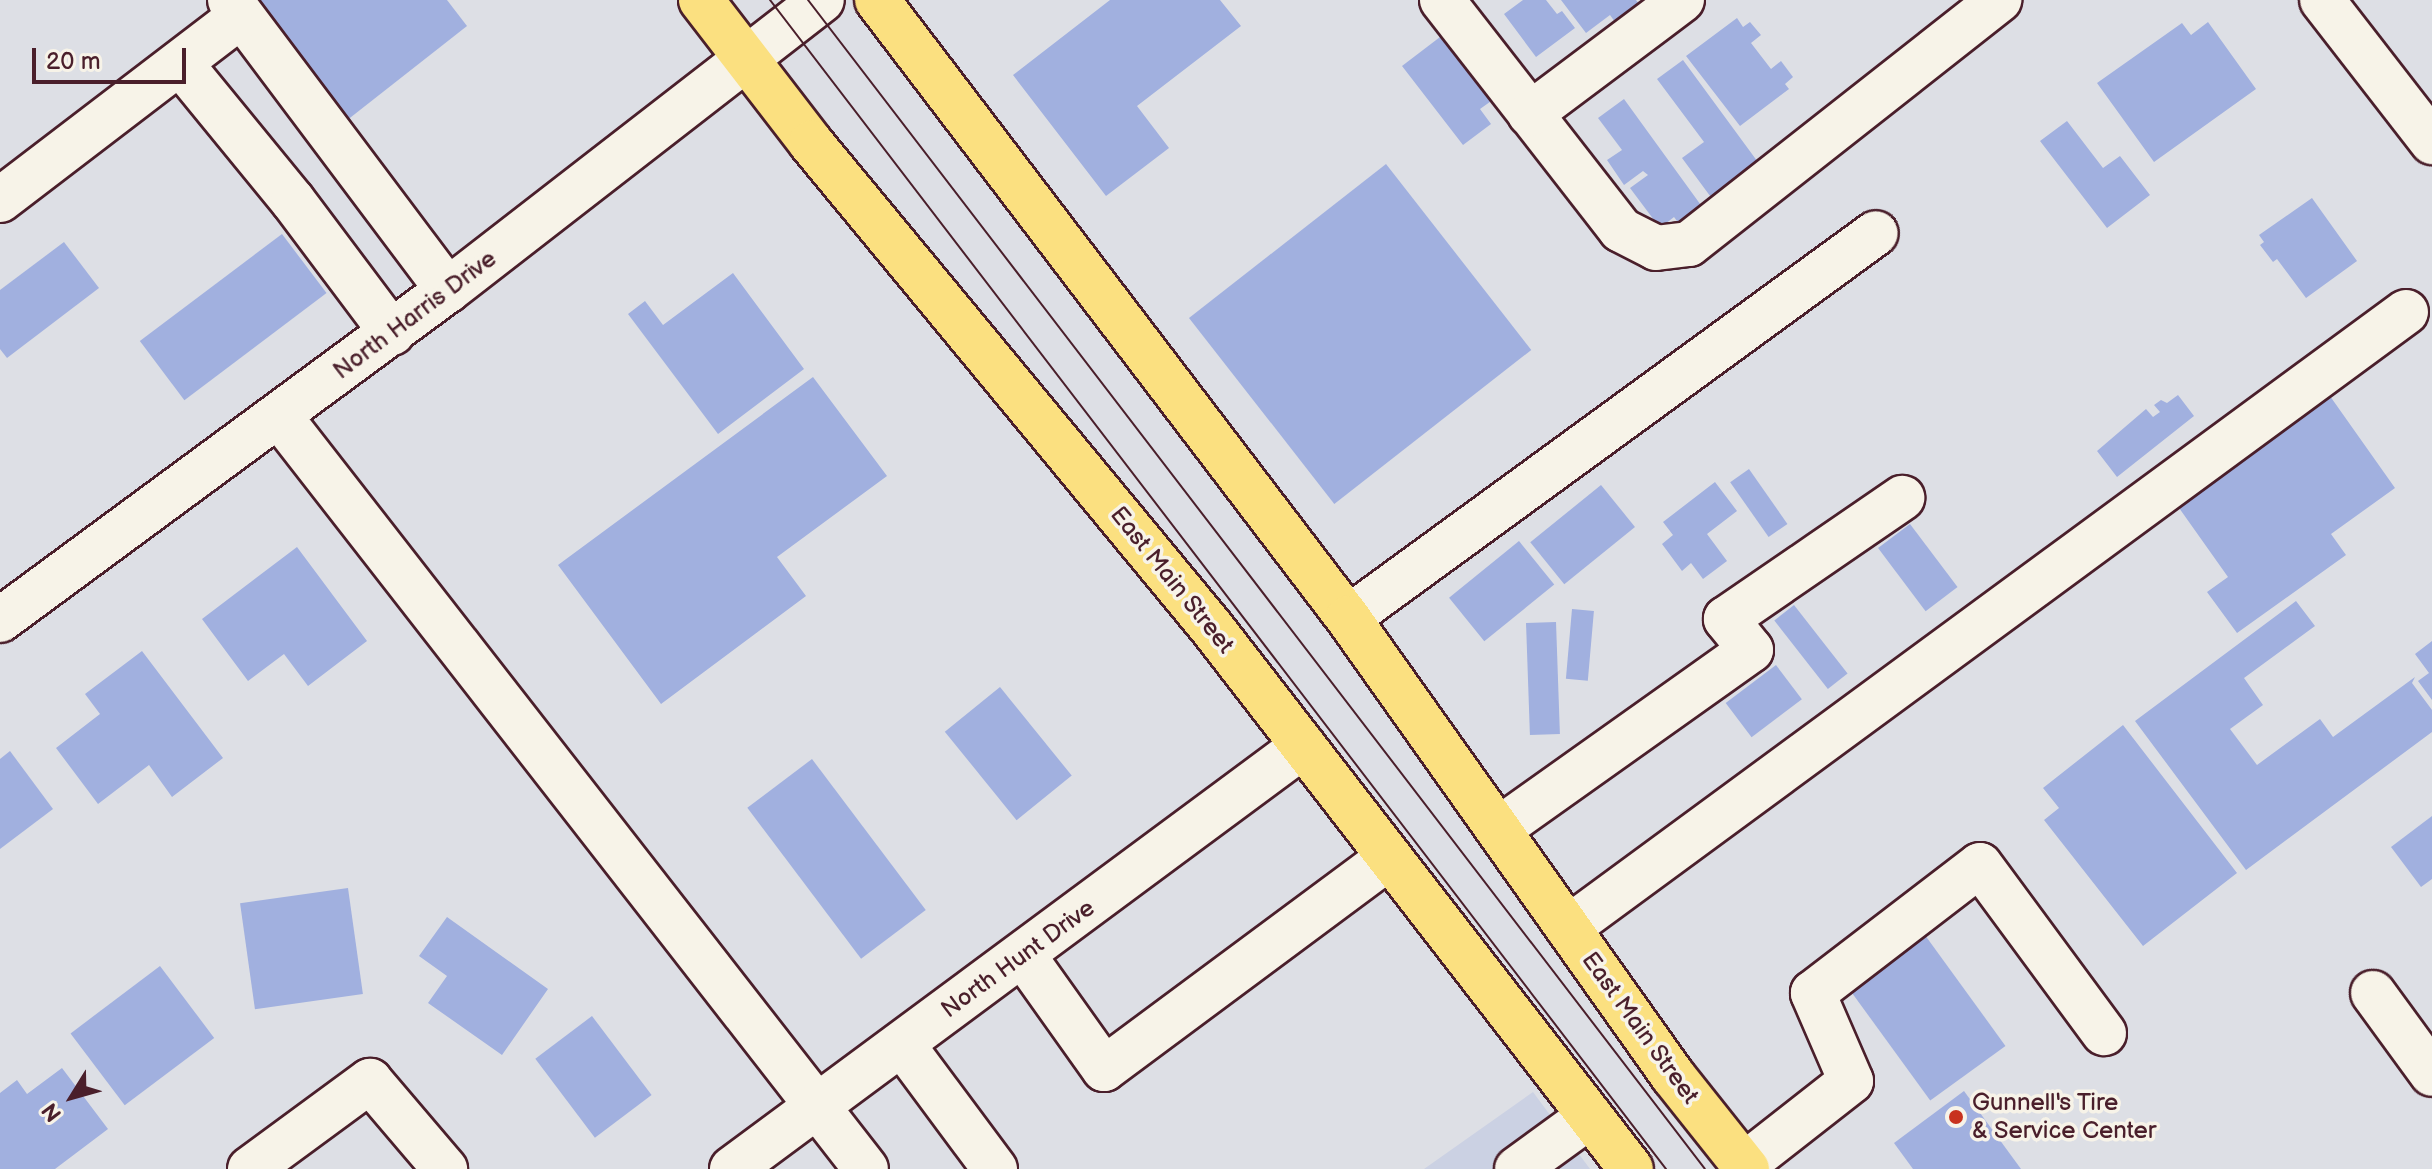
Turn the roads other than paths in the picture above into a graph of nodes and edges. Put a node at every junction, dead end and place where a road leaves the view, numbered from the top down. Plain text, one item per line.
1 (701, 0) edge
2 (822, 0) edge
3 (877, 0) edge
4 (1442, 0) edge
5 (1682, 0) edge
6 (1999, 0) edge
7 (2322, 0) edge
8 (236, 8) edge
9 (747, 59) junction
10 (180, 63) junction
11 (1530, 114) junction
12 (2432, 142) edge
13 (0, 200) edge
14 (1876, 233) dead end
15 (448, 290) junction
16 (2406, 312) dead end
17 (392, 333) junction
18 (280, 417) junction
19 (1902, 498) dead end
20 (1348, 618) junction
21 (0, 620) edge
22 (1303, 746) junction
23 (1499, 829) junction
24 (1389, 857) junction
25 (1568, 928) junction
26 (1023, 955) junction
27 (2373, 993) dead end
28 (2104, 1033) dead end
29 (902, 1044) junction
30 (2432, 1074) edge
31 (817, 1107) junction
32 (1590, 1116) junction
33 (1746, 1167) edge
34 (250, 1169) edge
35 (445, 1169) edge
36 (732, 1169) edge
37 (866, 1169) edge
38 (995, 1169) edge
39 (1517, 1169) edge
40 (1631, 1169) edge

1 - 9 main road, East Main Street
2 - 9 street, North Harris Drive
3 - 20 main road, East Main Street
4 - 11 street
5 - 11 street
6 - 11 street
7 - 12 street
8 - 10 street
8 - 15 street
9 - 15 street, North Harris Drive
9 - 22 main road, East Main Street
10 - 13 street
10 - 17 street
14 - 20 street
15 - 17 street, North Harris Drive
16 - 25 street
17 - 18 street, North Harris Drive
18 - 21 street, North Harris Drive
18 - 31 street
19 - 23 street
20 - 23 main road, East Main Street
22 - 24 main road, East Main Street
22 - 26 street, North Hunt Drive
23 - 25 main road, East Main Street
24 - 26 street
24 - 32 main road, East Main Street
25 - 33 main road, East Main Street
26 - 29 street, North Hunt Drive
27 - 30 street
28 - 33 street
29 - 31 street, North Hunt Drive
29 - 38 street
31 - 36 street, North Hunt Drive
31 - 37 street
32 - 39 street
32 - 40 main road, East Main Street
34 - 35 street

